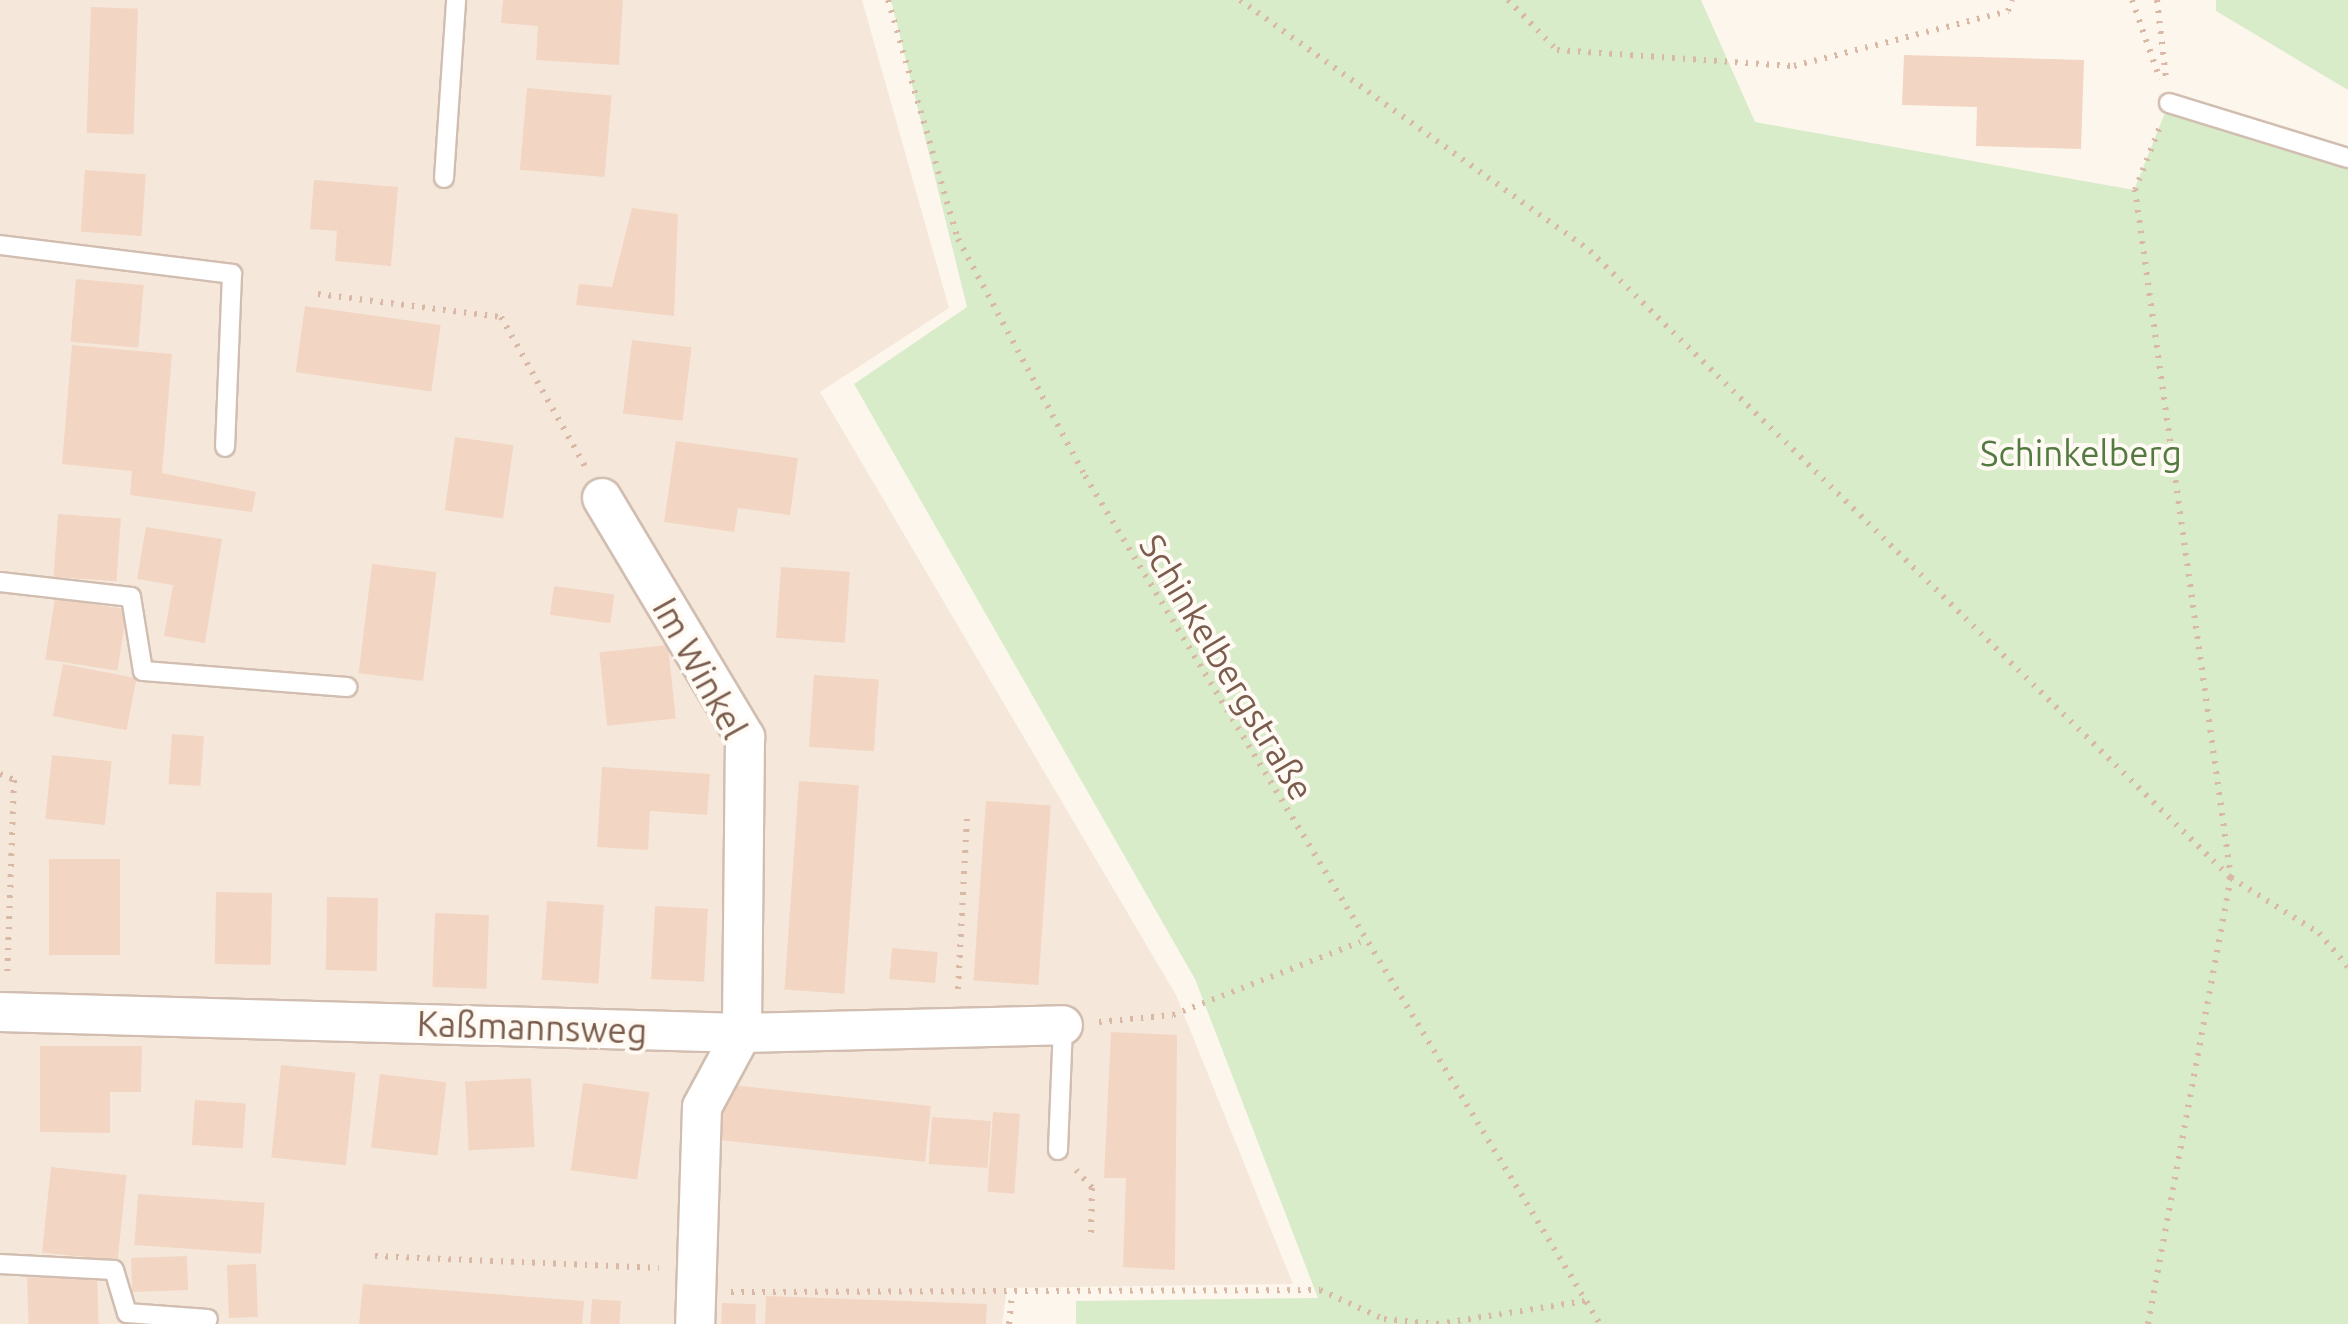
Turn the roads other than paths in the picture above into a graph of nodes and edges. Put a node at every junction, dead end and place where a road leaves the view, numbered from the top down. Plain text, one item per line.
1 (456, 0) edge
2 (2169, 103) road end
3 (2348, 158) edge
4 (444, 178) dead end
5 (0, 245) edge
6 (225, 448) dead end
7 (602, 498) road end
8 (0, 582) edge
9 (347, 687) dead end
10 (3, 1012) edge
11 (1063, 1025) joint
12 (742, 1033) junction
13 (1058, 1150) road end
14 (0, 1264) edge
15 (695, 1295) edge
16 (208, 1319) dead end

1 - 4 lane
2 - 3 lane
5 - 6 lane
7 - 12 street, Im Winkel
8 - 9 lane
10 - 12 street, Kaßmannsweg
11 - 12 street, Kaßmannsweg
11 - 13 lane
12 - 15 street
14 - 16 lane

